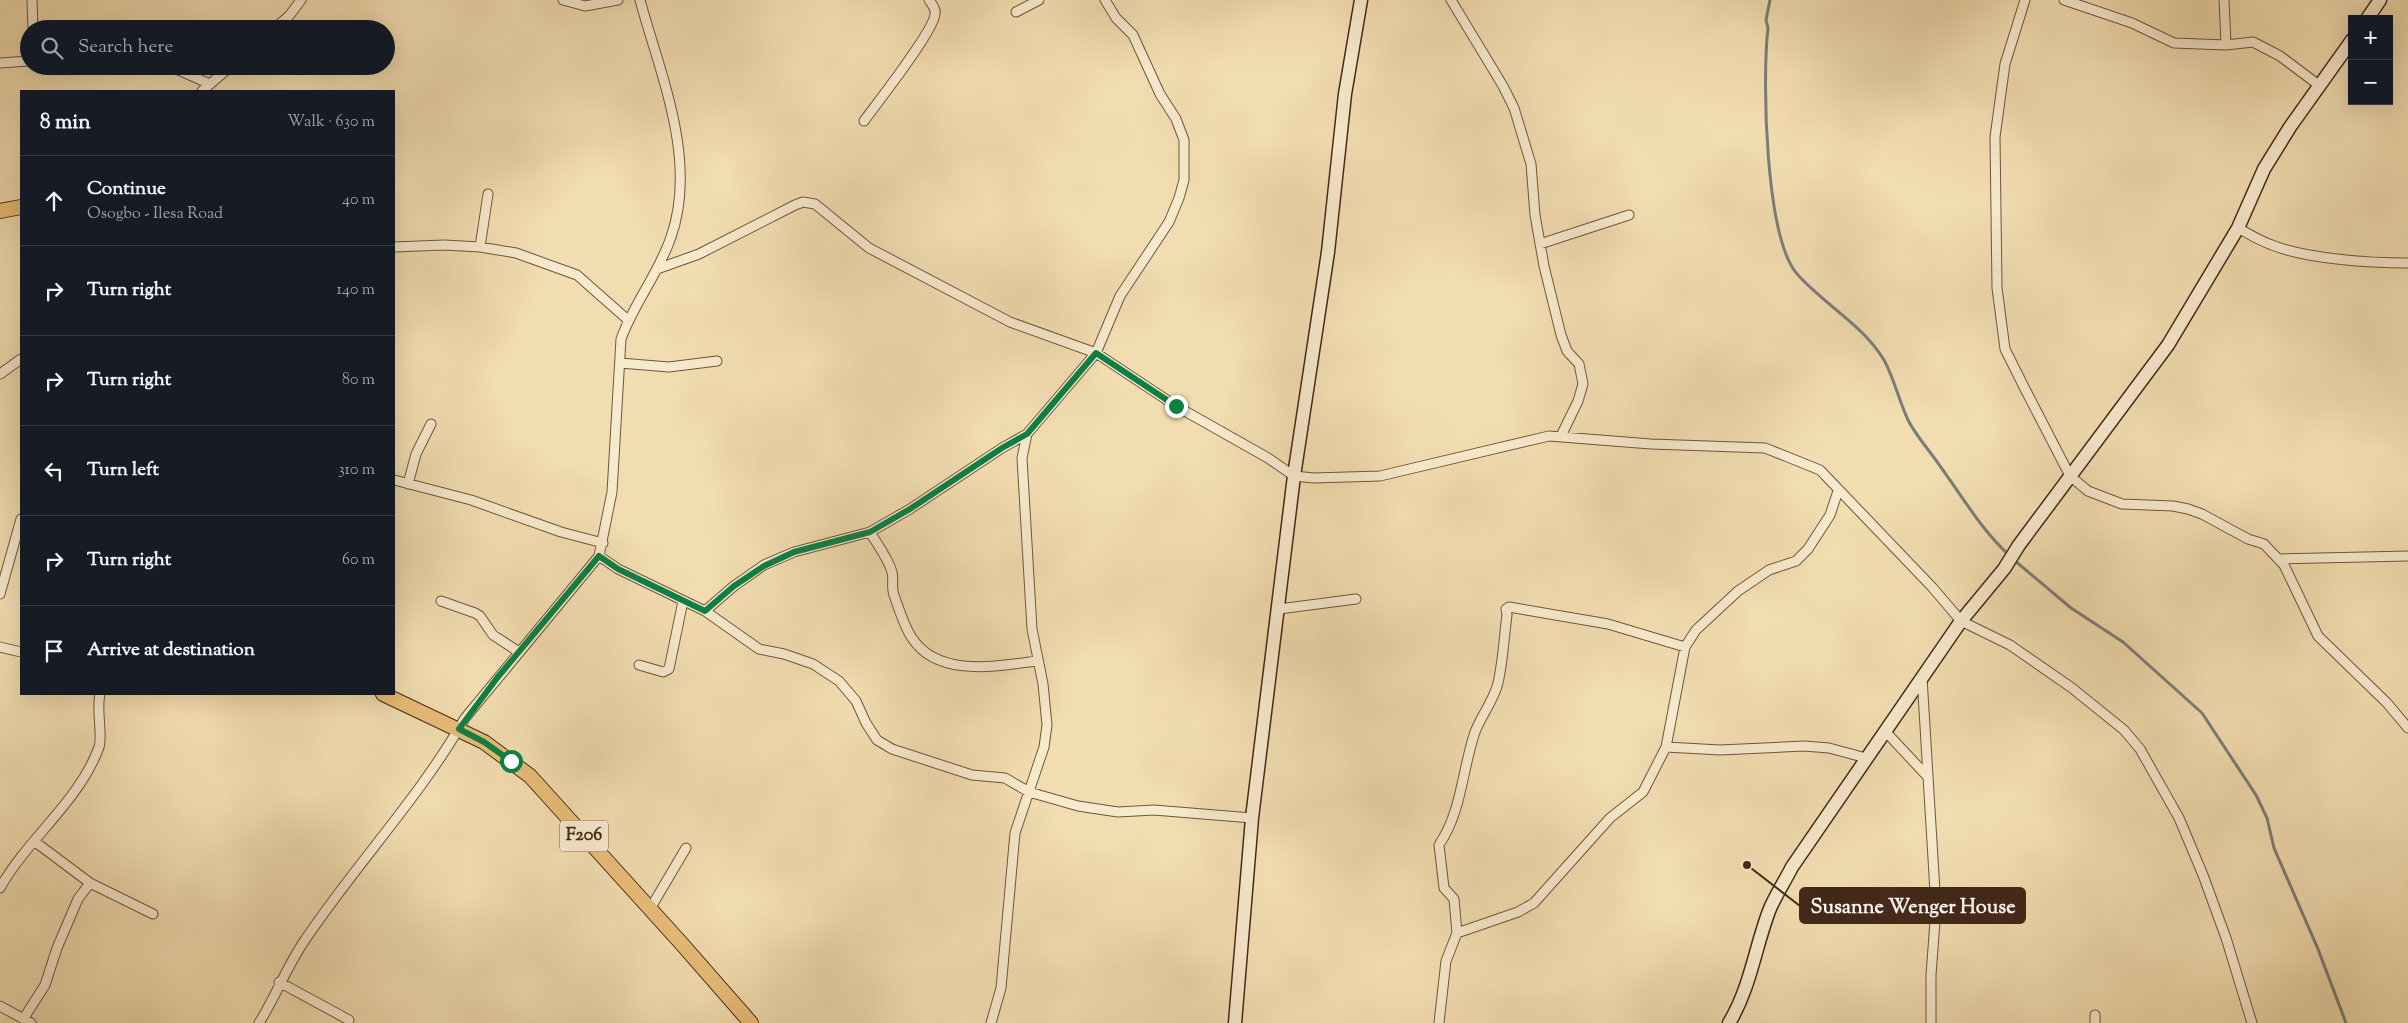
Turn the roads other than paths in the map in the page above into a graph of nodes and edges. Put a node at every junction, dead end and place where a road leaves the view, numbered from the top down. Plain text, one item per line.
1 (32, 0) edge
2 (300, 0) edge
3 (563, 0) edge
4 (618, 0) edge
5 (640, 0) edge
6 (929, 0) edge
7 (1038, 0) edge
8 (1105, 0) edge
9 (1361, 0) edge
10 (1451, 0) edge
11 (2025, 0) edge
12 (2064, 0) edge
13 (2224, 0) edge
14 (2380, 0) edge
15 (1016, 12) dead end
16 (2370, 15) edge
17 (33, 20) edge
18 (284, 20) edge
19 (2226, 45) junction
20 (2348, 46) edge
21 (20, 62) edge
22 (0, 63) edge
23 (190, 75) edge
24 (220, 75) edge
25 (210, 84) junction
26 (2320, 86) junction
27 (203, 90) edge
28 (864, 121) dead end
29 (488, 194) dead end
30 (20, 207) edge
31 (0, 211) edge
32 (1629, 215) dead end
33 (2238, 228) junction
34 (1540, 244) junction
35 (480, 246) junction
36 (395, 247) edge
37 (2408, 263) edge
38 (657, 269) junction
39 (628, 320) junction
40 (1096, 353) junction
41 (20, 360) edge
42 (717, 361) dead end
43 (620, 362) junction
44 (0, 374) edge
45 (431, 424) dead end
46 (1027, 434) junction
47 (1561, 436) junction
48 (1294, 476) junction
49 (2070, 476) junction
50 (395, 480) edge
51 (408, 484) junction
52 (1838, 491) junction
53 (20, 523) edge
54 (870, 532) junction
55 (603, 544) junction
56 (599, 556) junction
57 (2408, 556) edge
58 (2278, 559) junction
59 (0, 594) edge
60 (1356, 599) dead end
61 (441, 601) dead end
62 (683, 601) junction
63 (1279, 609) junction
64 (705, 611) junction
65 (1961, 621) junction
66 (0, 647) edge
67 (1685, 647) junction
68 (20, 652) edge
69 (519, 652) junction
70 (1037, 661) junction
71 (639, 665) dead end
72 (1922, 678) junction
73 (100, 695) edge
74 (385, 695) edge
75 (2408, 728) edge
76 (459, 729) junction
77 (1885, 731) junction
78 (1666, 747) junction
79 (1866, 758) junction
80 (1927, 776) junction
81 (1029, 792) junction
82 (1252, 818) junction
83 (34, 841) junction
84 (686, 848) dead end
85 (90, 883) junction
86 (0, 888) edge
87 (650, 909) junction
88 (152, 914) dead end
89 (1457, 933) junction
90 (279, 982) junction
91 (0, 1006) edge
92 (350, 1020) dead end
93 (27, 1021) edge
94 (259, 1023) edge
95 (750, 1023) edge
96 (991, 1023) edge
97 (1235, 1023) edge
98 (1439, 1023) edge
99 (1729, 1023) edge
100 (1931, 1023) edge
101 (2252, 1023) edge

1 - 17 street
2 - 18 street
3 - 4 street
5 - 38 street
6 - 28 street
7 - 15 street
8 - 40 street
9 - 48 main road
10 - 34 street
11 - 49 street
12 - 19 street
13 - 19 street
14 - 16 main road
19 - 26 street
20 - 26 main road
21 - 22 street
23 - 25 street
24 - 25 street
25 - 27 street
26 - 33 main road
29 - 35 street
30 - 31 main road
32 - 34 street
33 - 37 street
33 - 49 main road
34 - 47 street
35 - 36 street
35 - 39 street
38 - 39 street
38 - 40 street
39 - 43 street
40 - 46 street
40 - 48 street
41 - 44 street
42 - 43 street
43 - 55 street
45 - 51 street
46 - 54 street
46 - 70 street
47 - 48 street
47 - 52 street
48 - 63 main road
49 - 58 street
49 - 65 main road
50 - 51 street
51 - 55 street
52 - 65 street
52 - 67 street
53 - 59 street
54 - 64 street
54 - 70 street
55 - 56 street
56 - 62 street
56 - 69 street
57 - 58 street
58 - 75 street
60 - 63 street
61 - 69 street
62 - 64 street
62 - 71 street
63 - 82 main road
64 - 81 street
65 - 72 main road
65 - 101 street
66 - 68 street
67 - 78 street
67 - 89 street
69 - 76 street
70 - 81 street
72 - 77 main road
72 - 80 street
73 - 83 street
74 - 76 main road, F206
76 - 87 main road, F206
76 - 90 street
77 - 79 main road
77 - 80 street
78 - 79 street
78 - 89 street
79 - 99 main road
80 - 100 street
81 - 82 street
81 - 96 street
82 - 97 main road
83 - 85 street
83 - 86 street
84 - 87 street
85 - 88 street
85 - 93 street
87 - 95 main road, F206
89 - 98 street
90 - 92 street
90 - 94 street
91 - 93 street

